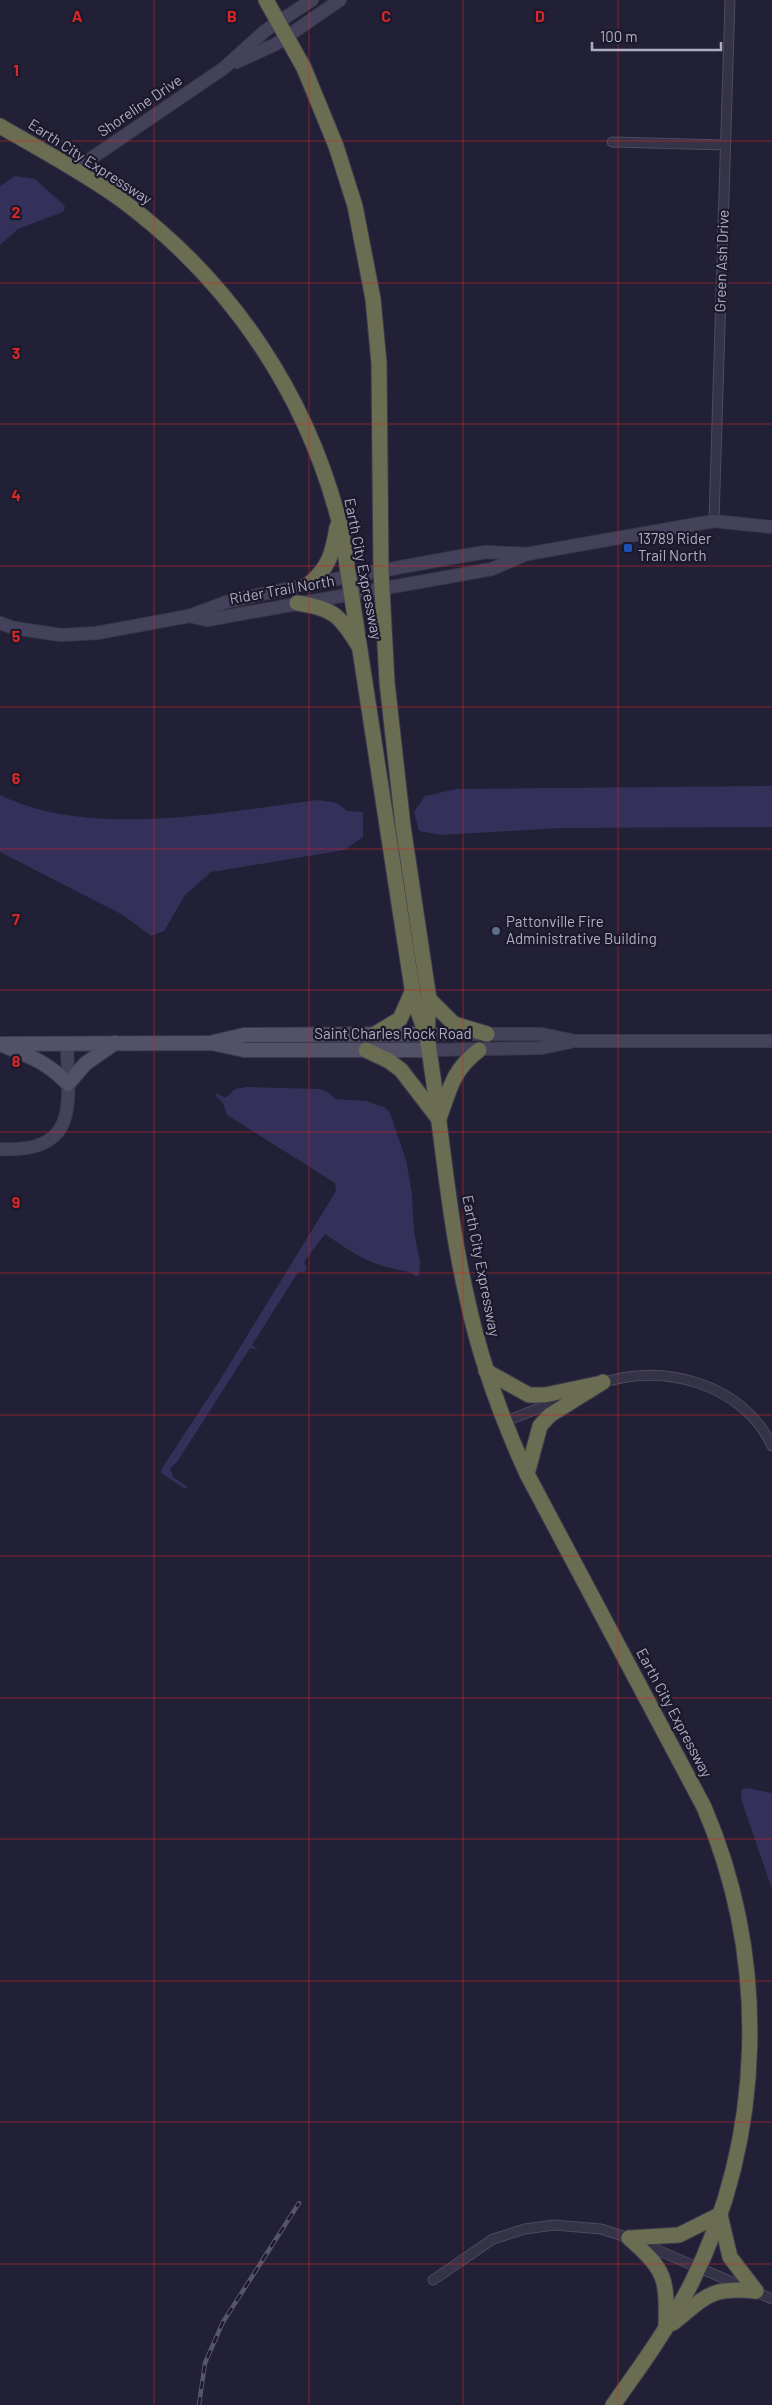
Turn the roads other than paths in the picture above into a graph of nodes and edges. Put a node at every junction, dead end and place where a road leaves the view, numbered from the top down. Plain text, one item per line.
1 (266, 0) edge
2 (312, 0) edge
3 (340, 0) edge
4 (730, 0) edge
5 (279, 21) junction
6 (288, 36) junction
7 (224, 68) junction
8 (0, 126) edge
9 (612, 142) dead end
10 (725, 145) junction
11 (74, 170) junction
12 (338, 518) junction
13 (714, 521) junction
14 (772, 527) edge
15 (527, 554) junction
16 (381, 571) junction
17 (349, 577) junction
18 (309, 584) junction
19 (382, 588) junction
20 (352, 594) junction
21 (297, 603) junction
22 (189, 616) junction
23 (0, 623) edge
24 (361, 650) junction
25 (412, 992) junction
26 (429, 999) junction
27 (375, 1034) junction
28 (427, 1034) junction
29 (487, 1034) junction
30 (772, 1040) edge
31 (574, 1041) junction
32 (67, 1043) junction
33 (115, 1043) junction
34 (211, 1043) junction
35 (0, 1044) edge
36 (366, 1050) junction
37 (429, 1050) junction
38 (479, 1050) junction
39 (68, 1084) junction
40 (439, 1120) junction
41 (0, 1149) edge
42 (486, 1371) junction
43 (603, 1382) junction
44 (504, 1422) junction
45 (772, 1446) edge
46 (527, 1474) junction
47 (719, 2214) junction
48 (629, 2238) junction
49 (698, 2266) junction
50 (433, 2280) dead end
51 (756, 2291) junction
52 (772, 2299) edge
53 (666, 2328) junction
54 (612, 2405) edge

1 - 5 highway, Earth City Expressway
2 - 5 street, Shoreline Drive
3 - 6 street, Shoreline Drive
4 - 10 street, Green Ash Drive
5 - 6 highway, Earth City Expressway
5 - 7 street, Shoreline Drive
6 - 7 street, Shoreline Drive
6 - 16 highway, Earth City Expressway
7 - 11 street, Shoreline Drive
8 - 11 highway, Earth City Expressway
9 - 10 street
10 - 13 street, Green Ash Drive
11 - 12 highway, Earth City Expressway
12 - 17 highway, Earth City Expressway
12 - 18 highway
13 - 14 street, Rider Trail North
13 - 15 street, Rider Trail North
15 - 16 street, Rider Trail North
15 - 19 street, Rider Trail North
16 - 17 street, Rider Trail North
16 - 19 highway, Earth City Expressway
17 - 18 street, Rider Trail North
17 - 20 highway, Earth City Expressway
18 - 22 street, Rider Trail North
19 - 20 street, Rider Trail North
19 - 26 highway, Earth City Expressway
20 - 21 street, Rider Trail North
20 - 24 highway, Earth City Expressway
21 - 22 street, Rider Trail North
21 - 24 highway
22 - 23 street, Rider Trail North
24 - 25 highway, Earth City Expressway
25 - 27 highway
25 - 28 highway, Earth City Expressway
26 - 28 highway, Earth City Expressway
26 - 29 highway
27 - 28 main road, Saint Charles Rock Road
27 - 34 main road, Saint Charles Rock Road
28 - 29 street, Saint Charles Rock Road
28 - 37 highway, Earth City Expressway
29 - 31 street, Saint Charles Rock Road
30 - 31 street, Saint Charles Rock Road
31 - 38 street, Saint Charles Rock Road
32 - 33 main road, Saint Charles Rock Road
32 - 35 main road, Saint Charles Rock Road
32 - 39 street
33 - 34 main road, Saint Charles Rock Road
33 - 39 main road
34 - 36 main road, Saint Charles Rock Road
35 - 39 main road
36 - 37 main road, Saint Charles Rock Road
36 - 40 highway
37 - 38 street, Saint Charles Rock Road
37 - 40 highway, Earth City Expressway
38 - 40 highway
39 - 41 street
40 - 42 highway, Earth City Expressway
42 - 43 highway
42 - 44 highway, Earth City Expressway
43 - 44 street
43 - 45 street
43 - 46 highway
44 - 46 highway, Earth City Expressway
46 - 47 highway, Earth City Expressway
47 - 48 highway
47 - 49 highway, Earth City Expressway
47 - 51 highway
48 - 49 street
48 - 50 street
48 - 53 highway
49 - 51 street
49 - 53 highway, Earth City Expressway
51 - 52 street
51 - 53 highway
53 - 54 highway, Earth City Expressway

